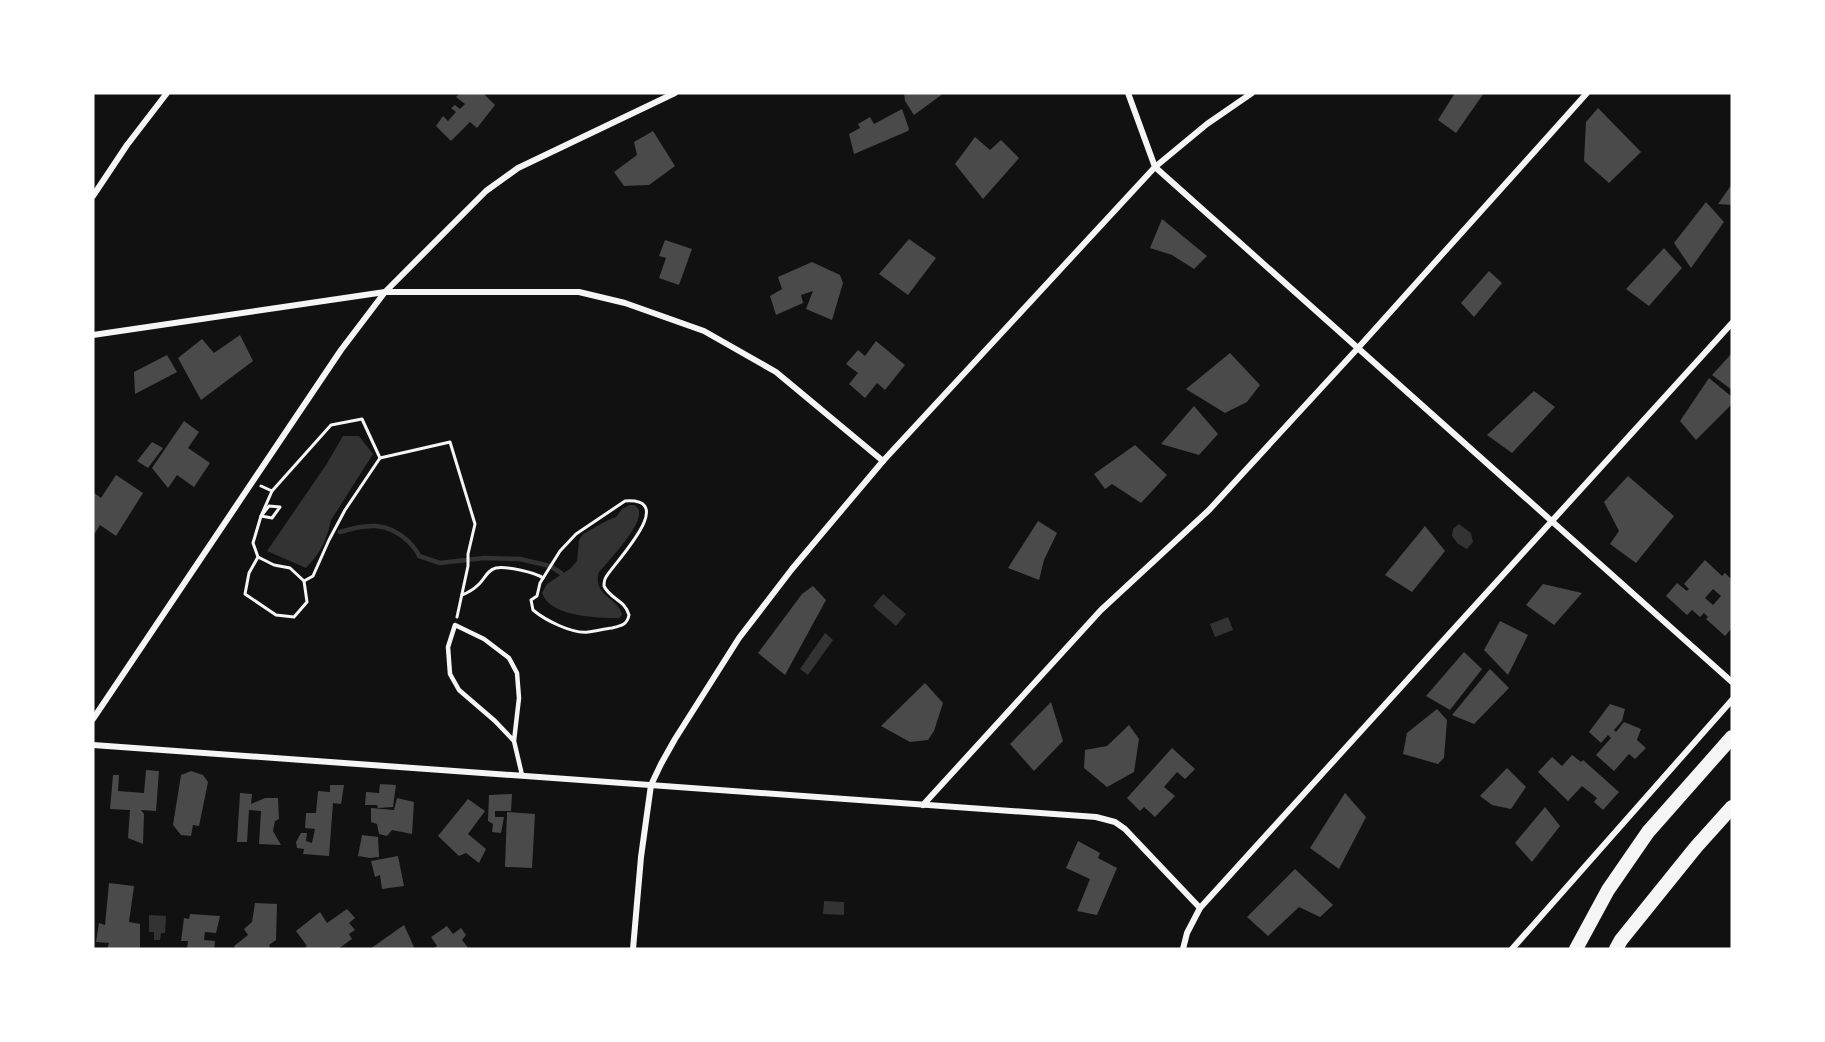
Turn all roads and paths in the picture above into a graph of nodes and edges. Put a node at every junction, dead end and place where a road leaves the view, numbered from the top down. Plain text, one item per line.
1 (167, 93) edge
2 (675, 93) edge
3 (1128, 93) edge
4 (1252, 93) edge
5 (1587, 93) edge
6 (1155, 167) junction
7 (93, 196) edge
8 (385, 292) junction
9 (1732, 323) edge
10 (93, 335) edge
11 (1358, 348) junction
12 (380, 458) junction
13 (883, 461) junction
14 (252, 481) junction
15 (272, 491) junction
16 (261, 516) junction
17 (1552, 521) junction
18 (258, 557) junction
19 (543, 578) junction
20 (304, 581) junction
21 (462, 596) junction
22 (455, 625) junction
23 (1732, 682) edge
24 (1732, 700) edge
25 (93, 719) edge
26 (1732, 737) edge
27 (514, 741) junction
28 (93, 745) edge
29 (522, 775) junction
30 (651, 785) junction
31 (923, 805) junction
32 (1732, 807) edge
33 (1200, 908) junction
34 (633, 949) edge
35 (1183, 949) edge
36 (1512, 949) edge
37 (1576, 949) edge
38 (1616, 949) edge

1 - 7 street
2 - 8 street
3 - 6 street
4 - 6 street
5 - 11 street
6 - 11 street
6 - 13 street
8 - 10 street
8 - 13 street
8 - 14 street
9 - 17 street
11 - 17 street
11 - 31 street
12 - 15 path
12 - 20 path
12 - 21 path
13 - 30 street
14 - 15 path
14 - 25 street
15 - 16 path
16 - 16 path
16 - 18 path
17 - 23 street
17 - 33 street
18 - 20 path
18 - 20 path
19 - 19 path
19 - 21 path
21 - 22 path
22 - 27 lane
22 - 27 lane
24 - 36 street
26 - 37 main road
27 - 29 lane
28 - 29 street
29 - 30 street
30 - 31 street
30 - 34 street
31 - 33 street
32 - 38 main road
33 - 35 street

